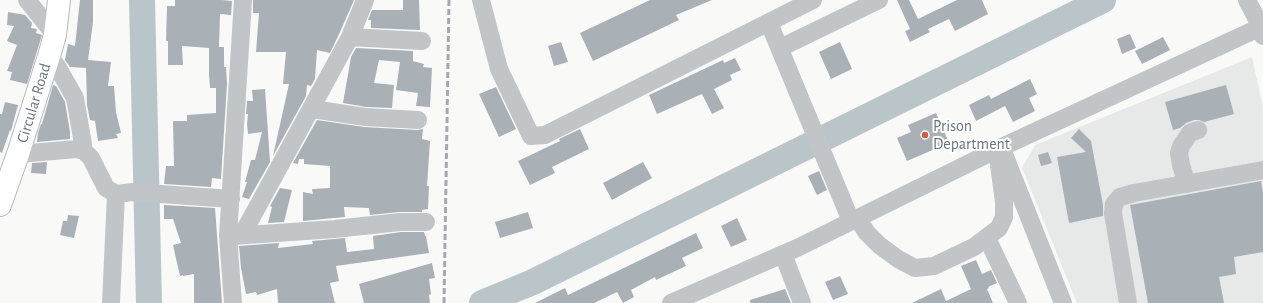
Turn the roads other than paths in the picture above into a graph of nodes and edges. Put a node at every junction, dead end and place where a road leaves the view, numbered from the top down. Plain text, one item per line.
1 (26, 0) edge
2 (59, 0) edge
3 (243, 0) edge
4 (365, 0) edge
5 (481, 0) edge
6 (813, 0) edge
7 (879, 0) edge
8 (1247, 0) edge
9 (769, 23) junction
10 (1262, 30) edge
11 (55, 35) junction
12 (350, 37) junction
13 (422, 41) dead end
14 (780, 48) junction
15 (49, 56) junction
16 (312, 109) junction
17 (418, 120) dead end
18 (1198, 130) dead end
19 (999, 149) junction
20 (81, 150) junction
21 (18, 154) junction
22 (1263, 170) edge
23 (1187, 184) junction
24 (124, 193) junction
25 (231, 199) junction
26 (0, 205) edge
27 (854, 220) junction
28 (426, 222) dead end
29 (235, 236) junction
30 (987, 238) junction
31 (783, 254) junction
32 (706, 296) edge
33 (111, 303) edge
34 (233, 303) edge
35 (671, 303) edge
36 (802, 303) edge
37 (1018, 303) edge
38 (1063, 303) edge
39 (1128, 303) edge

1 - 11 street
2 - 11 main road, Circular Road
3 - 25 street
4 - 12 street
5 - 9 street
6 - 9 street
7 - 14 street
8 - 10 street
9 - 14 street
10 - 19 street
11 - 15 main road, Circular Road
12 - 13 street
12 - 16 street
14 - 27 street
15 - 20 street
15 - 21 main road, Circular Road
16 - 17 street
16 - 29 street
18 - 23 street
19 - 27 street
19 - 30 street
19 - 38 street
20 - 21 street
20 - 24 street
21 - 26 main road, Circular Road
22 - 23 street
23 - 39 street
24 - 25 street
24 - 33 street
25 - 29 street
27 - 30 street
27 - 31 street
28 - 29 street
29 - 34 street
30 - 37 street
31 - 32 street
31 - 36 street
32 - 35 street

